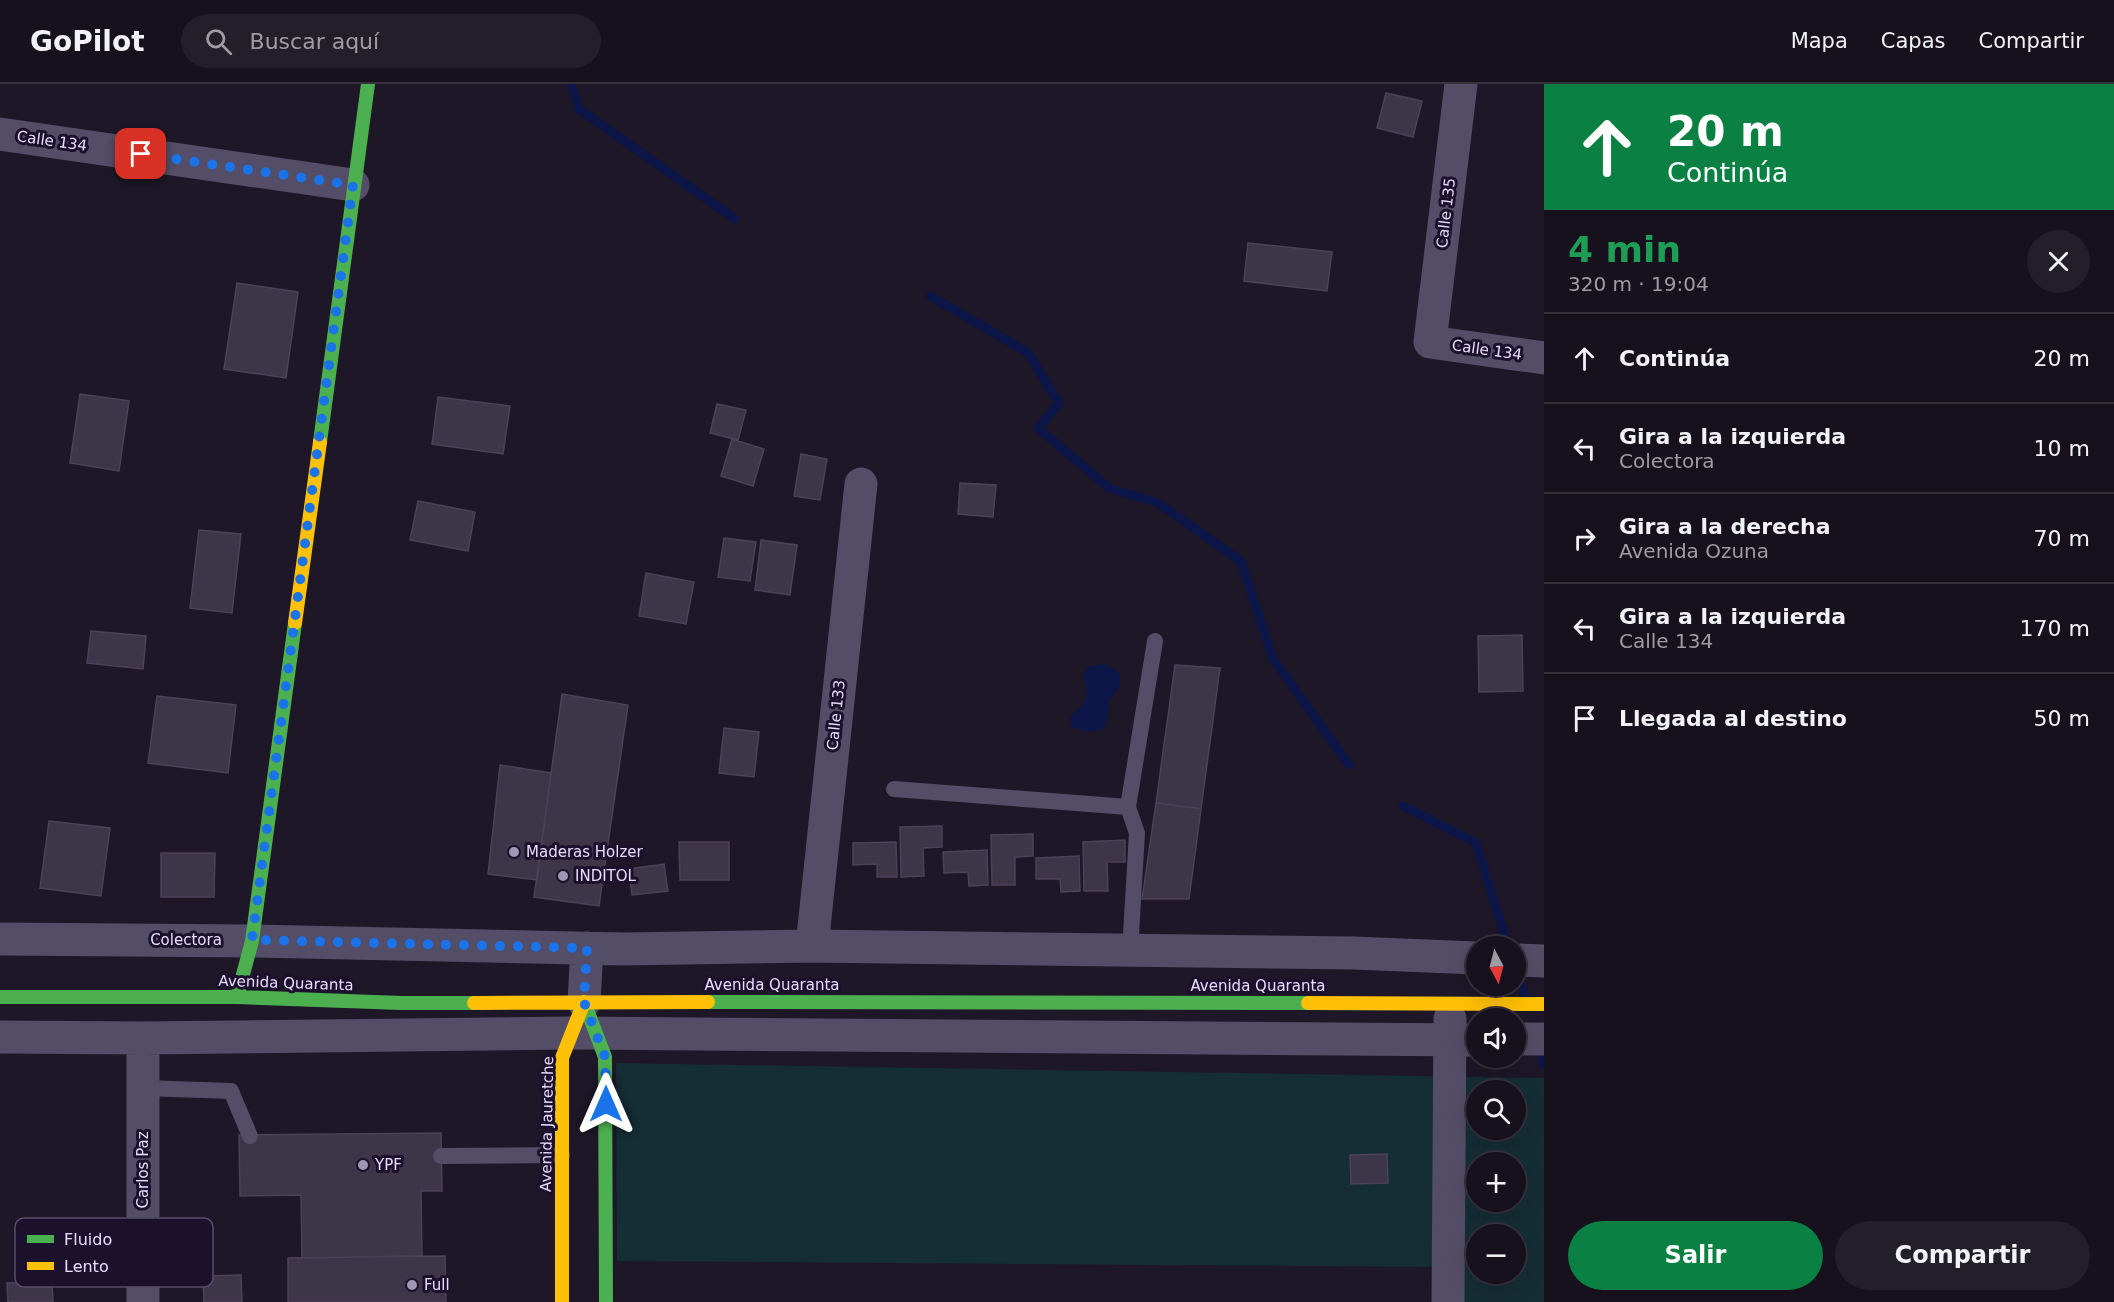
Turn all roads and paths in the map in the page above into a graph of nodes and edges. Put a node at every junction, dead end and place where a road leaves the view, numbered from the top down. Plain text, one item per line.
1 (368, 84) edge
2 (1461, 84) edge
3 (0, 134) edge
4 (353, 185) junction
5 (1430, 342) joint
6 (1544, 358) edge
7 (861, 484) dead end
8 (1155, 641) dead end
9 (894, 789) dead end
10 (1128, 807) junction
11 (0, 939) edge
12 (252, 940) junction
13 (812, 946) junction
14 (587, 948) junction
15 (1130, 951) junction
16 (1466, 958) edge
17 (1526, 960) edge
18 (1544, 961) edge
19 (0, 997) edge
20 (237, 997) junction
21 (584, 1002) junction
22 (777, 1002) junction
23 (1457, 1004) junction
24 (1544, 1004) edge
25 (584, 1033) junction
26 (808, 1035) junction
27 (0, 1037) edge
28 (143, 1038) junction
29 (1526, 1039) edge
30 (1544, 1039) edge
31 (1463, 1040) edge
32 (143, 1088) junction
33 (250, 1136) dead end
34 (562, 1155) junction
35 (441, 1156) dead end
36 (143, 1218) edge
37 (1448, 1298) edge
38 (562, 1302) edge
39 (606, 1302) edge

1 - 4 main road
2 - 5 street, Calle 135
3 - 4 street, Calle 134
4 - 12 main road
5 - 6 street, Calle 134
7 - 13 street, Calle 133
8 - 10 lane
9 - 10 lane
10 - 15 lane
11 - 12 street, Colectora
12 - 14 street, Colectora
12 - 20 main road
13 - 14 street, Colectora
13 - 15 street, Colectora
14 - 21 street
15 - 16 street, Colectora
17 - 18 street
19 - 20 main road, Avenida Quaranta
20 - 21 main road, Avenida Quaranta
21 - 22 main road, Avenida Quaranta
21 - 25 main road
21 - 25 main road, Avenida Jauretche
22 - 23 main road, Avenida Quaranta
22 - 26 street
23 - 24 main road, Avenida Quaranta
23 - 31 street
25 - 26 street
25 - 28 street
25 - 34 main road, Avenida Jauretche
25 - 39 main road
26 - 31 street
27 - 28 street
28 - 32 street, Carlos Paz
29 - 30 street
31 - 37 street
32 - 33 lane
32 - 36 street, Carlos Paz
34 - 35 lane
34 - 38 main road, Avenida Jauretche

